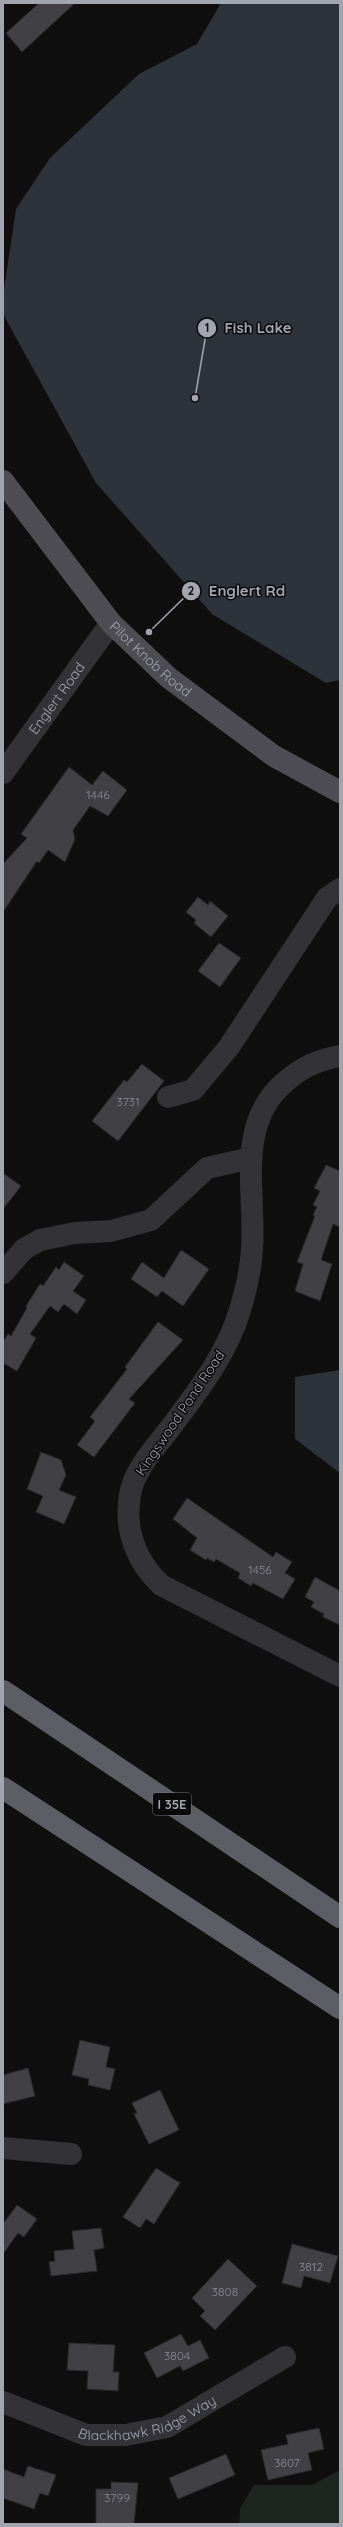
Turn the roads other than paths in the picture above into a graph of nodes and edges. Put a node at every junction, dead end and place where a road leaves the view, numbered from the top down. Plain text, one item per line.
1 (3, 481) edge
2 (111, 623) junction
3 (3, 773) edge
4 (340, 792) edge
5 (340, 889) edge
6 (340, 1056) edge
7 (168, 1097) dead end
8 (251, 1158) junction
9 (3, 1274) edge
10 (340, 1676) edge
11 (3, 1691) edge
12 (3, 1788) edge
13 (340, 1917) edge
14 (340, 2008) edge
15 (3, 2148) edge
16 (71, 2154) dead end
17 (285, 2357) dead end
18 (3, 2402) edge

1 - 2 main road, Pilot Knob Road
2 - 3 street, Englert Road
2 - 4 main road, Pilot Knob Road
5 - 7 street
6 - 8 street, Kingswood Pond Road
8 - 9 street
8 - 10 street, Kingswood Pond Road
11 - 13 highway, I 35E
12 - 14 highway
15 - 16 street
17 - 18 street, Blackhawk Ridge Way

